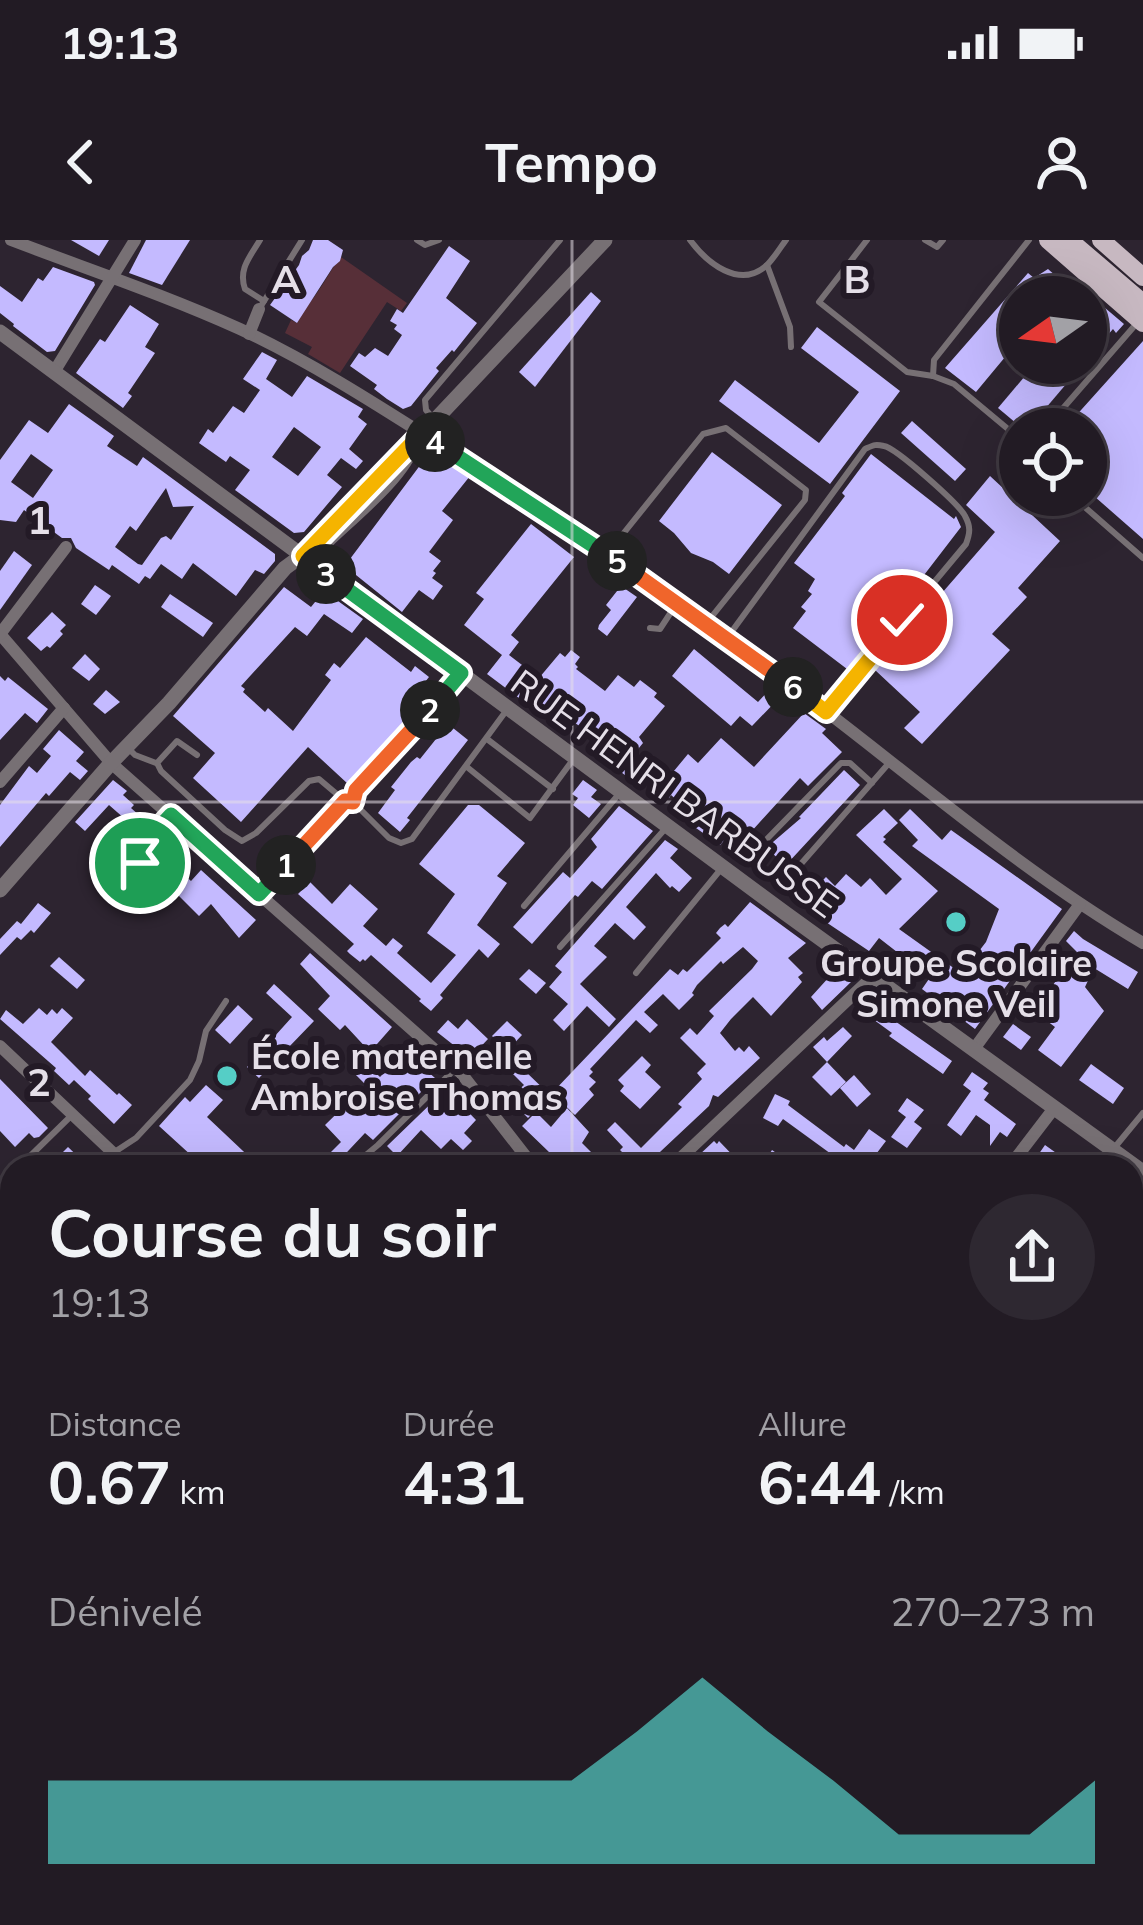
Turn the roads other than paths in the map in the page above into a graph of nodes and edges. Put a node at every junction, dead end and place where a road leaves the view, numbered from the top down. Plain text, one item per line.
1 (10, 240) edge
2 (135, 240) edge
3 (260, 240) edge
4 (302, 240) edge
5 (417, 240) edge
6 (439, 240) edge
7 (560, 240) edge
8 (605, 240) edge
9 (690, 240) edge
10 (785, 240) edge
11 (867, 240) edge
12 (926, 240) edge
13 (943, 240) edge
14 (1029, 240) edge
15 (1048, 240) edge
16 (1070, 240) edge
17 (1101, 240) edge
18 (767, 265) junction
19 (1143, 277) edge
20 (111, 278) junction
21 (261, 305) junction
22 (1142, 315) edge
23 (0, 332) edge
24 (249, 334) junction
25 (791, 347) dead end
26 (54, 371) junction
27 (933, 376) junction
28 (1063, 408) edge
29 (999, 422) edge
30 (428, 430) junction
31 (1095, 516) edge
32 (66, 547) dead end
33 (303, 556) junction
34 (1143, 558) edge
35 (618, 561) junction
36 (677, 603) junction
37 (706, 623) junction
38 (650, 628) dead end
39 (0, 634) edge
40 (727, 638) junction
41 (461, 673) junction
42 (508, 707) junction
43 (64, 708) junction
44 (826, 712) junction
45 (487, 739) junction
46 (128, 748) junction
47 (197, 755) dead end
48 (575, 757) junction
49 (891, 762) junction
50 (111, 763) junction
51 (157, 763) junction
52 (466, 766) junction
53 (0, 782) edge
54 (872, 783) junction
55 (553, 789) junction
56 (622, 792) junction
57 (349, 801) junction
58 (171, 815) junction
59 (668, 826) junction
60 (765, 842) dead end
61 (140, 863) dead end
62 (723, 867) junction
63 (793, 873) dead end
64 (0, 890) edge
65 (259, 894) junction
66 (1080, 904) junction
67 (524, 906) dead end
68 (1143, 943) edge
69 (560, 947) dead end
70 (636, 973) dead end
71 (873, 976) junction
72 (226, 1001) dead end
73 (0, 1046) edge
74 (974, 1049) junction
75 (456, 1068) junction
76 (1055, 1107) junction
77 (73, 1115) junction
78 (1141, 1119) edge
79 (1113, 1150) junction
80 (112, 1153) junction
81 (31, 1155) edge
82 (114, 1155) edge
83 (366, 1155) edge
84 (525, 1155) edge
85 (683, 1155) edge
86 (1019, 1155) edge
87 (1120, 1155) edge

1 - 20 street
2 - 20 street
3 - 21 lane
4 - 21 lane
5 - 6 lane
7 - 30 lane
8 - 30 street
9 - 18 lane
10 - 18 lane
11 - 27 lane
12 - 13 lane
14 - 27 lane
15 - 22 main road
16 - 22 main road
17 - 19 main road
18 - 25 lane
20 - 24 street
20 - 26 street
21 - 24 street
22 - 28 lane
23 - 26 street, RUE HENRI BARBUSSE
24 - 30 street
26 - 33 street, RUE HENRI BARBUSSE
27 - 29 lane
30 - 33 street
30 - 35 street
31 - 34 lane
32 - 39 street
33 - 41 street, RUE HENRI BARBUSSE
33 - 46 street
35 - 36 street
35 - 37 lane
36 - 37 street
36 - 38 lane
37 - 40 street
39 - 43 street
40 - 44 street
40 - 44 lane
41 - 42 street, RUE HENRI BARBUSSE
41 - 57 lane
42 - 45 lane
42 - 48 street, RUE HENRI BARBUSSE
43 - 50 street
43 - 53 street
44 - 49 street
45 - 52 lane
45 - 55 lane
46 - 50 street
46 - 51 lane
47 - 51 lane
48 - 55 lane
48 - 56 street, RUE HENRI BARBUSSE
49 - 54 lane
49 - 66 street
50 - 58 street
50 - 64 street
51 - 57 lane
52 - 55 lane
52 - 57 lane
54 - 60 lane
54 - 63 lane
56 - 59 street, RUE HENRI BARBUSSE
56 - 67 lane
57 - 65 lane
58 - 61 lane
58 - 65 street
59 - 62 street, RUE HENRI BARBUSSE
59 - 69 lane
62 - 70 lane
62 - 71 street, RUE HENRI BARBUSSE
65 - 75 street
66 - 68 street
66 - 74 street
71 - 74 street, RUE HENRI BARBUSSE
71 - 85 street
72 - 80 lane
73 - 77 street
74 - 76 street, RUE HENRI BARBUSSE
75 - 83 lane
75 - 84 street
76 - 79 street, RUE HENRI BARBUSSE
76 - 86 street
77 - 80 street
77 - 81 lane
78 - 79 lane
79 - 87 street, RUE HENRI BARBUSSE
80 - 82 street

